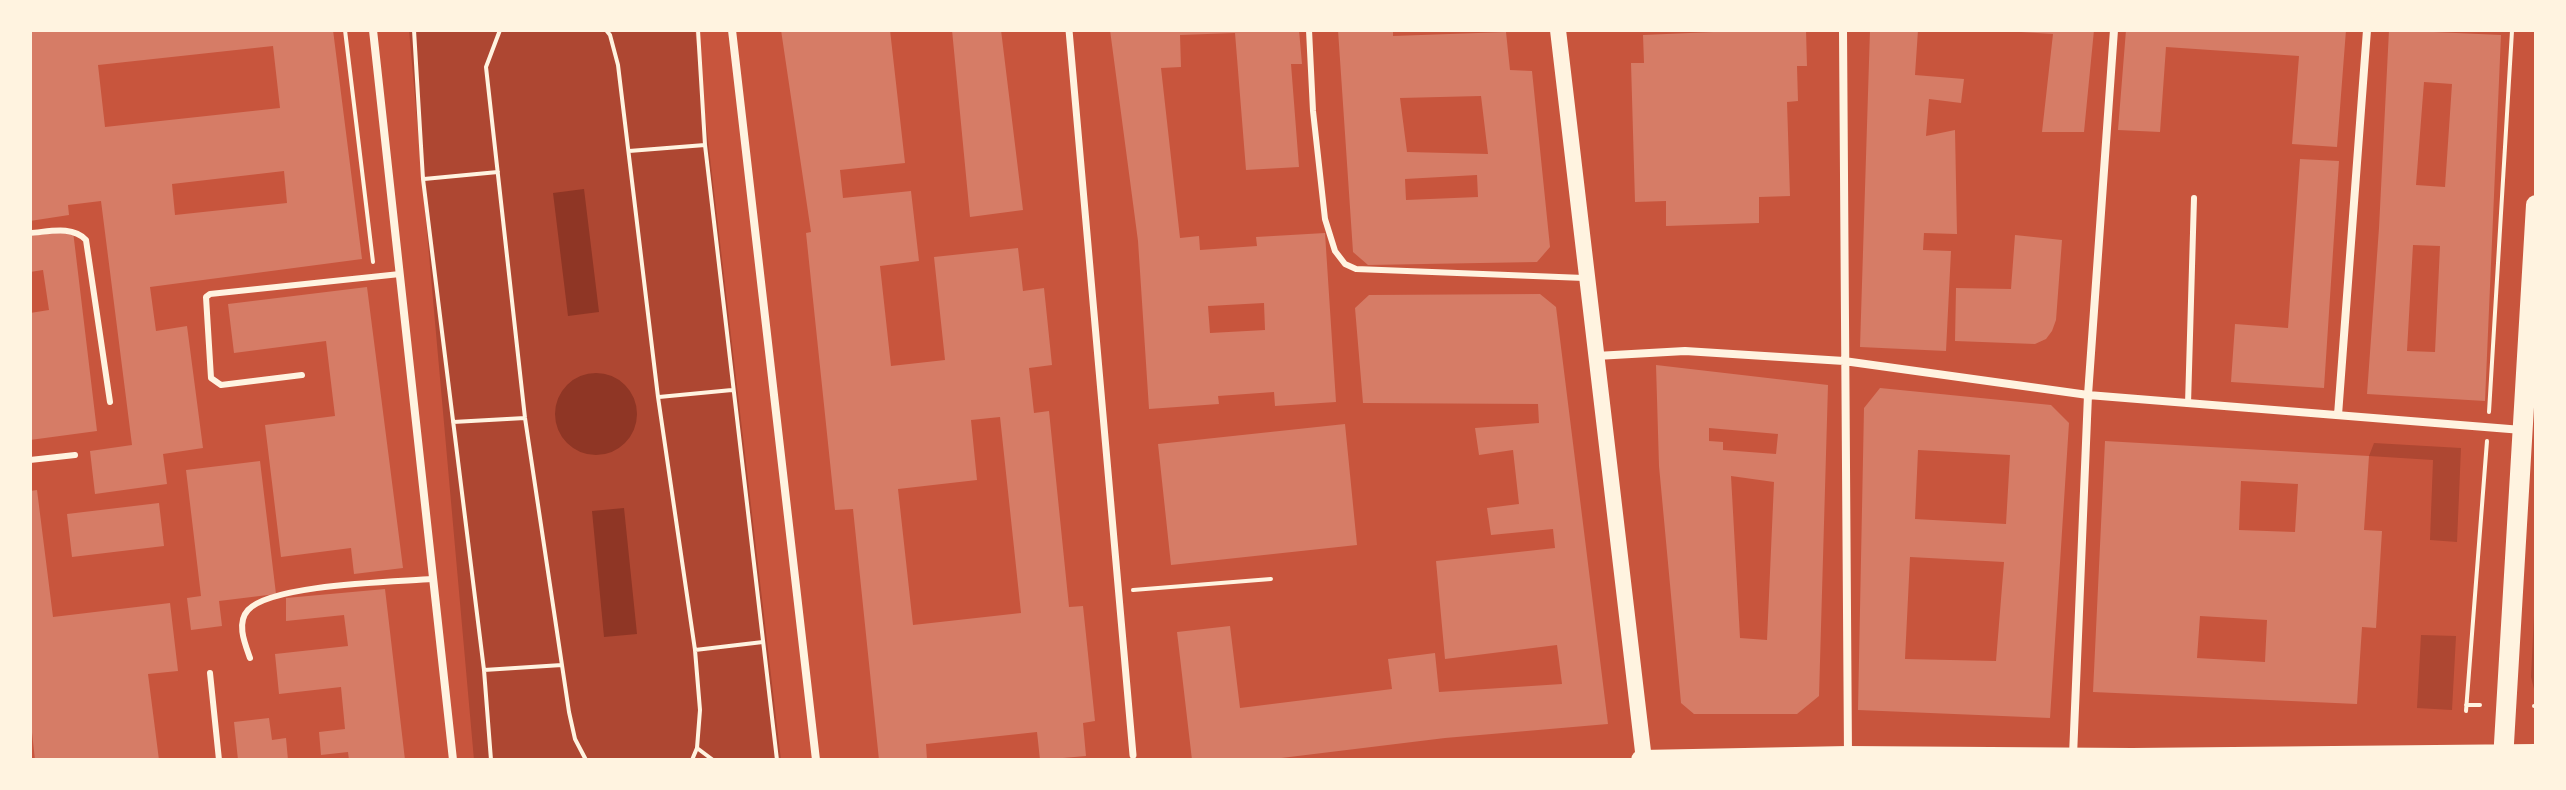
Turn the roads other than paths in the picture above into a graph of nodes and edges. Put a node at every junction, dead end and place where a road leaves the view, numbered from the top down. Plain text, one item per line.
1 (373, 30) edge
2 (732, 30) edge
3 (1069, 30) edge
4 (1309, 30) edge
5 (1558, 30) edge
6 (1843, 30) edge
7 (2114, 30) edge
8 (2367, 30) edge
9 (2194, 198) dead end
10 (2536, 205) edge
11 (30, 233) edge
12 (400, 274) junction
13 (1586, 278) junction
14 (1595, 356) junction
15 (1844, 361) junction
16 (302, 375) dead end
17 (2088, 395) junction
18 (110, 402) dead end
19 (2188, 404) junction
20 (2338, 415) junction
21 (2522, 430) junction
22 (75, 455) dead end
23 (30, 460) edge
24 (432, 579) junction
25 (250, 658) dead end
26 (210, 673) dead end
27 (2536, 754) edge
28 (1133, 755) dead end
29 (1848, 756) junction
30 (2503, 757) edge
31 (2073, 759) edge
32 (219, 760) edge
33 (453, 760) edge
34 (816, 760) edge
35 (1643, 760) edge

1 - 12 street
2 - 34 street
3 - 28 street
4 - 13 lane
5 - 13 main road
6 - 15 street
7 - 17 street
8 - 20 street
9 - 19 lane
10 - 21 main road
11 - 18 lane
12 - 16 lane
12 - 24 street
13 - 14 main road
14 - 15 street
14 - 35 main road
15 - 17 street
15 - 29 street
17 - 19 street
17 - 31 street
19 - 20 street
20 - 21 street
21 - 30 main road
22 - 23 lane
24 - 25 lane
24 - 33 street
26 - 32 lane
27 - 30 main road
29 - 31 main road
29 - 35 main road
30 - 31 main road

